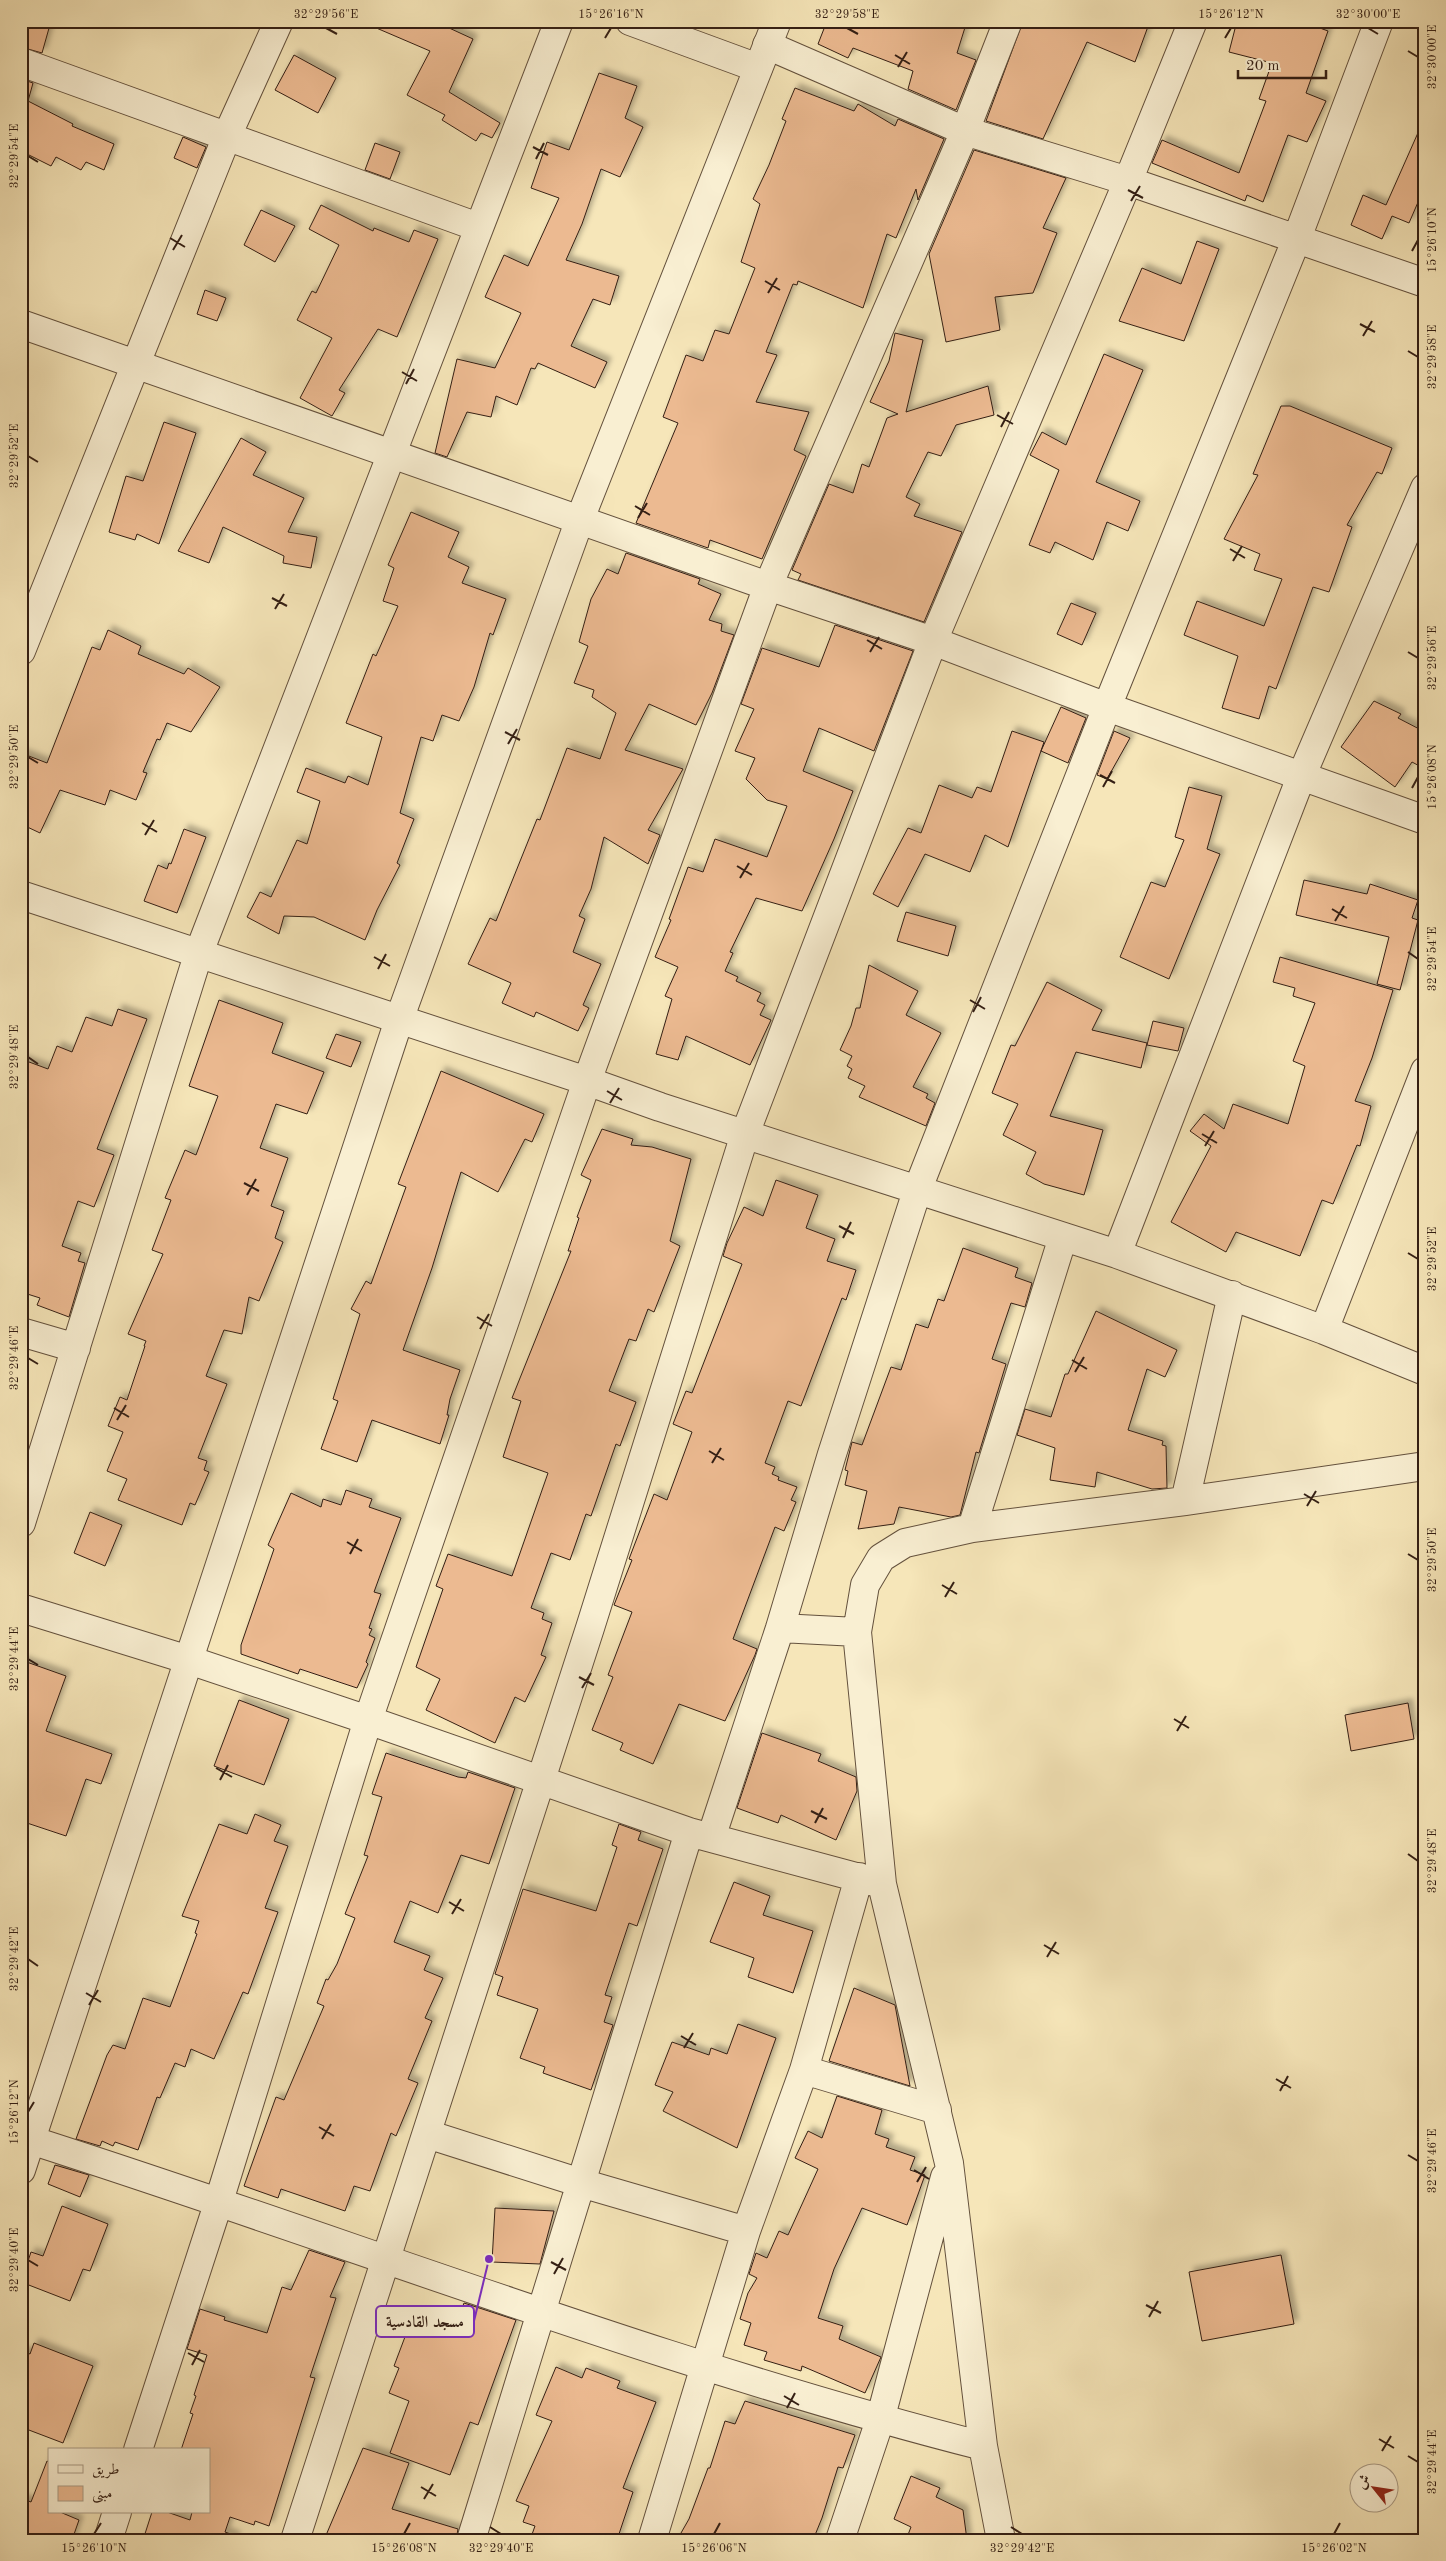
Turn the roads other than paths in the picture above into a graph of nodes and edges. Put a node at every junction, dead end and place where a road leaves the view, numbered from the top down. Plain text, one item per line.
1 (279, 21) edge
2 (559, 21) edge
3 (630, 21) edge
4 (1008, 21) edge
5 (1193, 21) edge
6 (1380, 21) edge
7 (768, 45) edge
8 (21, 62) edge
9 (965, 131) junction
10 (227, 136) junction
11 (1128, 181) junction
12 (478, 227) junction
13 (1297, 238) junction
14 (1425, 283) edge
15 (21, 324) edge
16 (135, 364) junction
17 (393, 455) junction
18 (1425, 488) edge
19 (580, 519) junction
20 (768, 586) junction
21 (933, 641) junction
22 (21, 651) edge
23 (1107, 707) junction
24 (1301, 777) junction
25 (1425, 820) edge
26 (21, 895) edge
27 (198, 955) junction
28 (399, 1020) junction
29 (1425, 1071) edge
30 (587, 1081) junction
31 (745, 1134) junction
32 (917, 1191) junction
33 (1063, 1237) junction
34 (1117, 1254) junction
35 (1232, 1296) junction
36 (1324, 1330) junction
37 (21, 1332) edge
38 (76, 1348) junction
39 (1425, 1371) edge
40 (1425, 1466) edge
41 (1186, 1501) junction
42 (21, 1523) edge
43 (972, 1528) junction
44 (21, 1608) edge
45 (780, 1628) junction
46 (857, 1632) junction
47 (189, 1660) junction
48 (368, 1720) junction
49 (540, 1780) junction
50 (700, 1835) junction
51 (871, 1880) junction
52 (804, 2070) junction
53 (937, 2110) junction
54 (427, 2134) junction
55 (26, 2138) edge
56 (949, 2163) junction
57 (21, 2170) edge
58 (581, 2183) junction
59 (219, 2201) junction
60 (746, 2231) junction
61 (385, 2259) junction
62 (540, 2312) junction
63 (706, 2366) junction
64 (880, 2420) junction
65 (983, 2446) junction
66 (139, 2448) edge
67 (116, 2514) edge
68 (108, 2540) edge
69 (295, 2540) edge
70 (471, 2540) edge
71 (652, 2540) edge
72 (840, 2540) edge
73 (1001, 2540) edge

1 - 10 street
2 - 12 street
3 - 7 street
4 - 9 street
5 - 11 street
6 - 13 street
7 - 9 street
7 - 19 street
8 - 10 street
9 - 11 street
9 - 20 street
10 - 12 street
10 - 16 street
11 - 13 street
11 - 21 street
12 - 17 street
13 - 14 street
13 - 23 street
15 - 16 street
16 - 17 street
16 - 22 street
17 - 19 street
17 - 27 street
18 - 24 street
19 - 20 street
19 - 28 street
20 - 21 street
20 - 30 street
21 - 23 street
21 - 31 street
23 - 24 street
23 - 32 street
24 - 25 street
24 - 34 street
26 - 27 street
27 - 28 street
27 - 38 street
28 - 30 street
28 - 47 street
29 - 36 street
30 - 31 street
30 - 48 street
31 - 32 street
31 - 49 street
32 - 33 street
32 - 45 street
33 - 34 street
33 - 43 street
34 - 35 street
35 - 36 street
35 - 41 street
36 - 39 street
37 - 38 street
38 - 42 street
40 - 41 street
41 - 43 street
43 - 46 street
44 - 47 street
45 - 46 street
45 - 50 street
46 - 51 street
47 - 48 street
47 - 55 street
48 - 49 street
48 - 59 street
49 - 50 street
49 - 54 street
50 - 51 street
50 - 58 street
51 - 52 street
51 - 53 street
52 - 53 street
52 - 60 street
53 - 56 street
54 - 58 street
54 - 61 street
55 - 57 street
55 - 59 street
56 - 64 street
56 - 65 street
58 - 60 street
58 - 62 street
59 - 61 street
59 - 66 street
60 - 63 street
61 - 62 street
61 - 69 street
62 - 63 street
62 - 70 street
63 - 64 street
63 - 71 street
64 - 65 street
64 - 72 street
65 - 73 street
67 - 68 street

